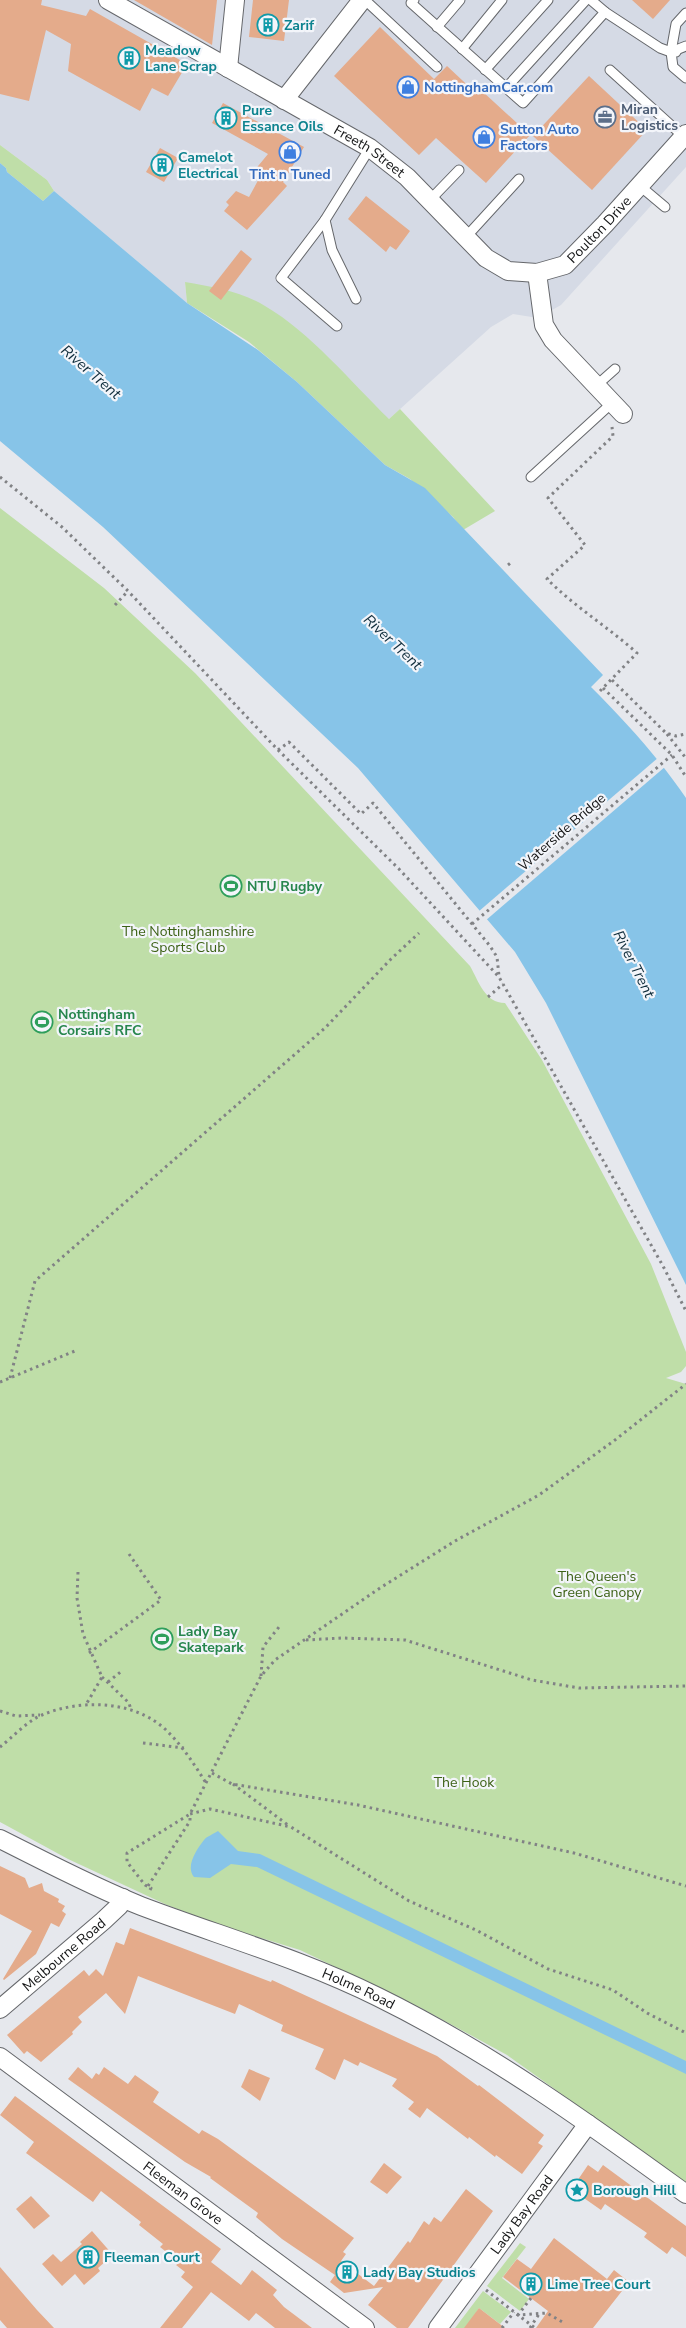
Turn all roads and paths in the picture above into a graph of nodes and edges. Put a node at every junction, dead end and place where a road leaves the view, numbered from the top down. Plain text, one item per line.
1 (108, 0) edge
2 (235, 0) edge
3 (414, 0) edge
4 (460, 0) edge
5 (502, 0) edge
6 (548, 0) edge
7 (586, 0) edge
8 (591, 0) edge
9 (361, 1) edge
10 (125, 4) edge
11 (605, 12) junction
12 (686, 12) edge
13 (437, 27) junction
14 (686, 46) edge
15 (462, 49) junction
16 (671, 52) junction
17 (686, 53) edge
18 (437, 67) dead end
19 (228, 68) junction
20 (485, 70) junction
21 (610, 70) dead end
22 (686, 78) edge
23 (506, 88) junction
24 (284, 100) junction
25 (685, 135) edge
26 (370, 148) junction
27 (460, 170) dead end
28 (519, 179) dead end
29 (640, 186) junction
30 (430, 200) junction
31 (665, 207) dead end
32 (325, 220) junction
33 (466, 237) junction
34 (537, 273) junction
35 (356, 299) dead end
36 (338, 326) dead end
37 (615, 369) dead end
38 (597, 385) junction
39 (621, 412) junction
40 (0, 477) edge
41 (531, 478) dead end
42 (513, 561) dead end
43 (508, 564) dead end
44 (128, 591) junction
45 (115, 605) dead end
46 (612, 680) junction
47 (666, 733) junction
48 (686, 734) edge
49 (278, 750) junction
50 (672, 755) junction
51 (685, 757) edge
52 (686, 777) edge
53 (472, 924) junction
54 (420, 933) dead end
55 (499, 977) junction
56 (503, 984) junction
57 (488, 997) dead end
58 (686, 1311) edge
59 (74, 1351) dead end
60 (10, 1378) junction
61 (0, 1382) edge
62 (686, 1384) edge
63 (686, 1389) edge
64 (680, 1390) junction
65 (129, 1554) dead end
66 (78, 1572) dead end
67 (279, 1627) dead end
68 (304, 1640) junction
69 (91, 1653) junction
70 (123, 1670) dead end
71 (261, 1676) junction
72 (102, 1677) junction
73 (108, 1682) junction
74 (686, 1686) edge
75 (87, 1704) junction
76 (132, 1710) junction
77 (0, 1711) edge
78 (40, 1715) junction
79 (143, 1743) dead end
80 (0, 1747) edge
81 (184, 1748) junction
82 (212, 1773) junction
83 (207, 1784) junction
84 (232, 1784) junction
85 (190, 1814) junction
86 (290, 1827) junction
87 (0, 1839) edge
88 (148, 1886) junction
89 (686, 1886) edge
90 (123, 1898) junction
91 (142, 1906) junction
92 (0, 2009) edge
93 (686, 2033) edge
94 (0, 2057) edge
95 (588, 2124) junction
96 (686, 2194) edge
97 (473, 2280) junction
98 (532, 2298) dead end
99 (514, 2312) junction
100 (539, 2314) junction
101 (518, 2315) junction
102 (564, 2323) dead end
103 (532, 2327) edge
104 (365, 2328) edge
105 (438, 2328) edge
106 (502, 2328) edge

1 - 10 street, Freeth Street
2 - 19 street
3 - 13 lane
4 - 13 lane
5 - 15 lane
6 - 20 lane
7 - 23 lane
8 - 11 lane
9 - 18 lane
9 - 24 street
10 - 19 street, Freeth Street
11 - 16 lane
11 - 23 lane
12 - 16 lane
13 - 15 lane
14 - 16 lane
15 - 20 lane
16 - 17 lane
16 - 22 lane
19 - 24 street, Freeth Street
20 - 23 lane
21 - 25 lane
24 - 26 street, Freeth Street
25 - 29 street, Poulton Drive
26 - 30 street, Freeth Street
26 - 32 lane
27 - 30 lane
28 - 33 lane
29 - 31 lane
29 - 34 street, Poulton Drive
30 - 33 street, Freeth Street
32 - 35 lane
32 - 36 lane
33 - 34 street, Freeth Street
34 - 38 street
37 - 38 lane
38 - 39 street
39 - 41 lane
39 - 46 path
40 - 44 path
42 - 43 path
44 - 45 path
44 - 49 path
46 - 47 path
46 - 50 path
47 - 48 path
47 - 51 path
49 - 53 path
49 - 55 path
50 - 52 path
50 - 53 path, Waterside Bridge
53 - 55 path
54 - 60 path
55 - 56 path
56 - 57 path
56 - 58 path
59 - 60 path
60 - 61 path
62 - 64 path
63 - 64 path
64 - 68 path
65 - 69 path
66 - 69 path
67 - 71 path
68 - 71 path
68 - 74 path
69 - 72 path
70 - 73 path
71 - 82 path
72 - 73 path
72 - 75 path
73 - 76 path
75 - 76 path
75 - 78 path
76 - 81 path
77 - 78 path
78 - 80 path
79 - 81 path
81 - 83 path
82 - 83 path
82 - 84 path
83 - 85 path
84 - 86 path
84 - 89 path
85 - 86 path
85 - 88 path
85 - 88 path
86 - 93 path
87 - 90 street, Holme Road
88 - 91 path
90 - 91 street, Holme Road
90 - 92 street, Melbourne Road
91 - 95 street, Holme Road
94 - 104 street, Fleeman Grove
95 - 96 street, Holme Road
95 - 97 street, Lady Bay Road
97 - 99 path
97 - 105 street, Lady Bay Road
98 - 101 path
99 - 101 path
99 - 106 path
100 - 101 path
100 - 102 path
100 - 103 path
101 - 103 path

